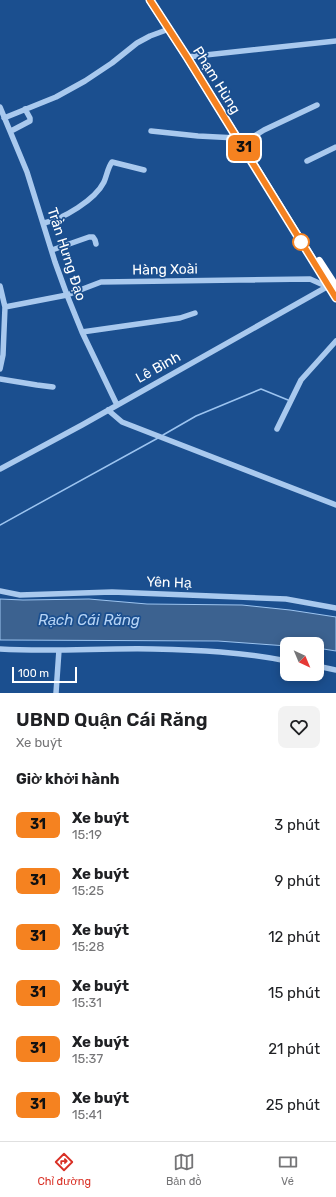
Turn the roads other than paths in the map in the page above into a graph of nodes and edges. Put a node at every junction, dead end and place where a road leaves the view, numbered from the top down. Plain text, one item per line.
1 (150, 0) edge
2 (153, 0) edge
3 (169, 29) junction
4 (336, 40) edge
5 (189, 56) junction
6 (317, 104) dead end
7 (0, 107) edge
8 (25, 109) junction
9 (4, 118) junction
10 (11, 130) junction
11 (151, 131) dead end
12 (237, 138) junction
13 (245, 142) junction
14 (336, 147) edge
15 (249, 153) junction
16 (307, 161) dead end
17 (144, 170) dead end
18 (44, 223) junction
19 (96, 244) dead end
20 (52, 250) junction
21 (0, 286) edge
22 (333, 286) edge
23 (67, 295) junction
24 (336, 298) edge
25 (5, 307) junction
26 (195, 313) dead end
27 (82, 332) junction
28 (336, 341) edge
29 (0, 369) edge
30 (0, 379) edge
31 (53, 387) dead end
32 (117, 405) junction
33 (108, 410) junction
34 (277, 429) dead end
35 (0, 469) edge
36 (336, 505) edge
37 (0, 591) edge
38 (336, 608) edge
39 (0, 649) edge
40 (59, 650) junction
41 (280, 660) edge
42 (324, 667) edge
43 (336, 670) edge
44 (56, 693) edge

1 - 3 highway, Phạm Hùng
2 - 5 highway, Phạm Hùng
3 - 5 highway, Phạm Hùng
3 - 8 street
4 - 5 street
5 - 12 highway, Phạm Hùng
5 - 13 highway, Phạm Hùng
6 - 13 street
7 - 9 street, Trần Hưng Đạo
8 - 9 street
8 - 10 street
9 - 10 street, Trần Hưng Đạo
10 - 18 street, Trần Hưng Đạo
11 - 12 street
12 - 15 highway, Phạm Hùng
13 - 15 highway, Phạm Hùng
14 - 16 street
15 - 22 highway, Phạm Hùng
17 - 18 street
18 - 20 street, Trần Hưng Đạo
19 - 20 street
20 - 23 street, Trần Hưng Đạo
21 - 25 street
22 - 23 street, Hàng Xoài
22 - 24 highway, Phạm Hùng
22 - 32 street, Lê Bình
23 - 25 street, Hàng Xoài
23 - 27 street, Trần Hưng Đạo
25 - 29 street
26 - 27 street
27 - 32 street, Trần Hưng Đạo
28 - 34 street
30 - 31 street
32 - 33 street, Lê Bình
33 - 35 street, Lê Bình
33 - 36 street
37 - 38 street, Yên Hạ
39 - 40 street
40 - 41 street
40 - 44 street
42 - 43 street

